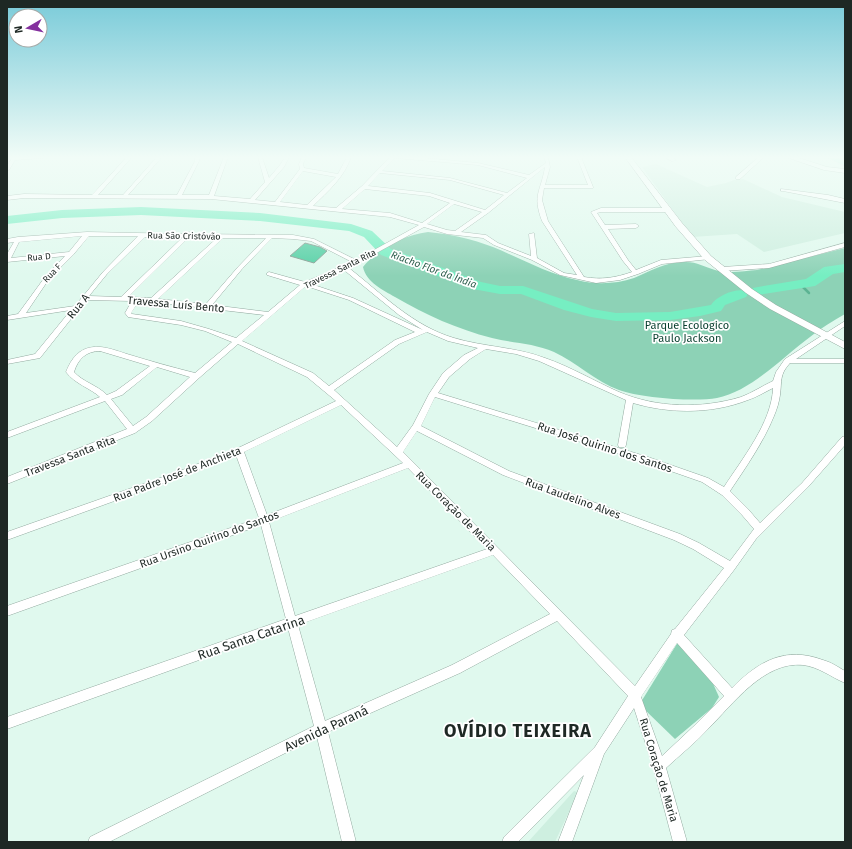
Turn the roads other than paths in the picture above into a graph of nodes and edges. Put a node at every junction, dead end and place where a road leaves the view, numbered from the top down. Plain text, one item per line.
1 (19, 197) edge
2 (67, 197) edge
3 (93, 197) joint
4 (124, 197) joint
5 (179, 197) joint
6 (211, 197) joint
7 (255, 197) edge
8 (281, 197) edge
9 (319, 197) edge
10 (353, 197) edge
11 (436, 197) edge
12 (506, 197) edge
13 (539, 197) edge
14 (658, 197) edge
15 (826, 197) edge
16 (7, 198) edge
17 (251, 201) junction
18 (454, 202) junction
19 (845, 202) edge
20 (276, 204) junction
21 (308, 208) junction
22 (337, 210) junction
23 (668, 210) junction
24 (486, 212) junction
25 (424, 224) junction
26 (636, 226) dead end
27 (604, 227) junction
28 (456, 233) junction
29 (87, 234) junction
30 (189, 234) junction
31 (532, 234) dead end
32 (143, 235) junction
33 (222, 236) junction
34 (270, 237) junction
35 (18, 239) junction
36 (7, 240) edge
37 (845, 245) edge
38 (71, 254) junction
39 (708, 258) junction
40 (534, 259) junction
41 (7, 260) edge
42 (356, 262) junction
43 (346, 268) junction
44 (722, 269) junction
45 (636, 273) junction
46 (269, 274) dead end
47 (582, 279) junction
48 (305, 284) junction
49 (84, 298) junction
50 (123, 299) junction
51 (136, 299) junction
52 (153, 300) junction
53 (208, 306) junction
54 (78, 307) junction
55 (268, 314) junction
56 (21, 315) junction
57 (7, 318) edge
58 (845, 323) edge
59 (425, 332) junction
60 (825, 336) junction
61 (237, 341) junction
62 (845, 346) edge
63 (485, 347) junction
64 (788, 360) junction
65 (845, 361) edge
66 (7, 362) edge
67 (156, 364) junction
68 (196, 376) junction
69 (776, 383) junction
70 (329, 390) junction
71 (433, 394) junction
72 (106, 398) junction
73 (630, 400) junction
74 (342, 401) junction
75 (416, 427) junction
76 (132, 431) junction
77 (7, 436) edge
78 (845, 439) edge
79 (622, 444) dead end
80 (239, 451) junction
81 (398, 452) junction
82 (409, 464) junction
83 (7, 481) edge
84 (725, 492) junction
85 (264, 520) junction
86 (759, 529) junction
87 (7, 536) edge
88 (495, 550) junction
89 (731, 567) junction
90 (7, 611) edge
91 (558, 615) junction
92 (292, 622) junction
93 (676, 634) junction
94 (845, 677) edge
95 (635, 695) junction
96 (732, 696) junction
97 (7, 723) edge
98 (321, 729) junction
99 (599, 751) junction
100 (659, 766) junction
101 (95, 842) edge
102 (349, 842) edge
103 (509, 842) edge
104 (565, 842) edge
105 (680, 842) edge

1 - 16 street
2 - 3 street
3 - 4 street
4 - 5 street
5 - 6 street
6 - 17 street
7 - 17 street
8 - 20 street
9 - 21 street
10 - 22 street
11 - 18 street
12 - 24 street
13 - 47 street
14 - 23 street
15 - 19 street
17 - 20 street
18 - 24 street
18 - 25 street, Travessa Santa Rita
20 - 21 street
21 - 22 street
22 - 25 street
23 - 27 street
23 - 39 street
24 - 28 street
25 - 28 street
25 - 42 street, Travessa Santa Rita
26 - 27 street
27 - 45 street
28 - 40 street
29 - 32 street, Rua São Cristóvão
29 - 35 street, Rua São Cristóvão
29 - 38 street, Rua F
30 - 32 street, Rua São Cristóvão
30 - 33 street, Rua São Cristóvão
30 - 50 street
31 - 40 street
32 - 49 street, Rua A
33 - 34 street, Rua São Cristóvão
33 - 52 street
34 - 42 street, Rua São Cristóvão
34 - 53 street
35 - 36 street, Rua São Cristóvão
35 - 41 street
37 - 44 street
38 - 41 street, Rua D
38 - 56 street, Rua F
39 - 44 street
39 - 45 street
40 - 47 street
42 - 43 street, Travessa Santa Rita
43 - 48 street, Travessa Santa Rita
43 - 59 street
44 - 60 street
45 - 47 street
46 - 48 street
48 - 55 street, Travessa Santa Rita
48 - 59 street
49 - 50 street, Travessa Luís Bento
49 - 54 street, Rua A
50 - 51 street, Travessa Luís Bento
51 - 52 street, Travessa Luís Bento
51 - 61 street, Rua Coração de Maria
52 - 53 street, Travessa Luís Bento
53 - 55 street, Travessa Luís Bento
54 - 56 street
54 - 66 street, Rua A
55 - 61 street, Travessa Santa Rita
56 - 57 street
58 - 60 street
59 - 63 street
59 - 70 street
60 - 62 street
60 - 64 street
61 - 68 street, Travessa Santa Rita
61 - 70 street, Rua Coração de Maria
63 - 71 street
63 - 73 street
64 - 65 street
64 - 69 street
67 - 68 street
67 - 72 street
67 - 72 street
68 - 76 street, Travessa Santa Rita
69 - 73 street
69 - 84 street
70 - 74 street, Rua Coração de Maria
71 - 75 street
71 - 84 street, Rua José Quirino dos Santos
72 - 76 street
72 - 77 street
73 - 79 street
74 - 80 street, Rua Padre José de Anchieta
74 - 81 street, Rua Coração de Maria
75 - 81 street
75 - 89 street, Rua Laudelino Alves
76 - 83 street, Travessa Santa Rita
78 - 86 street
80 - 85 street
80 - 87 street, Rua Padre José de Anchieta
81 - 82 street, Rua Coração de Maria
82 - 85 street, Rua Ursino Quirino do Santos
82 - 88 street, Rua Coração de Maria
84 - 86 street, Rua José Quirino dos Santos
85 - 90 street, Rua Ursino Quirino do Santos
85 - 92 street
86 - 89 street
88 - 91 street, Rua Coração de Maria
88 - 92 street, Rua Santa Catarina
89 - 93 street
91 - 95 street, Rua Coração de Maria
91 - 98 street, Avenida Paraná
92 - 97 street, Rua Santa Catarina
92 - 98 street
93 - 95 street
93 - 96 street
94 - 96 street
95 - 99 street
95 - 100 street, Rua Coração de Maria
96 - 100 street
98 - 101 street, Avenida Paraná
98 - 102 street
99 - 103 street
99 - 104 street
100 - 105 street, Rua Coração de Maria

